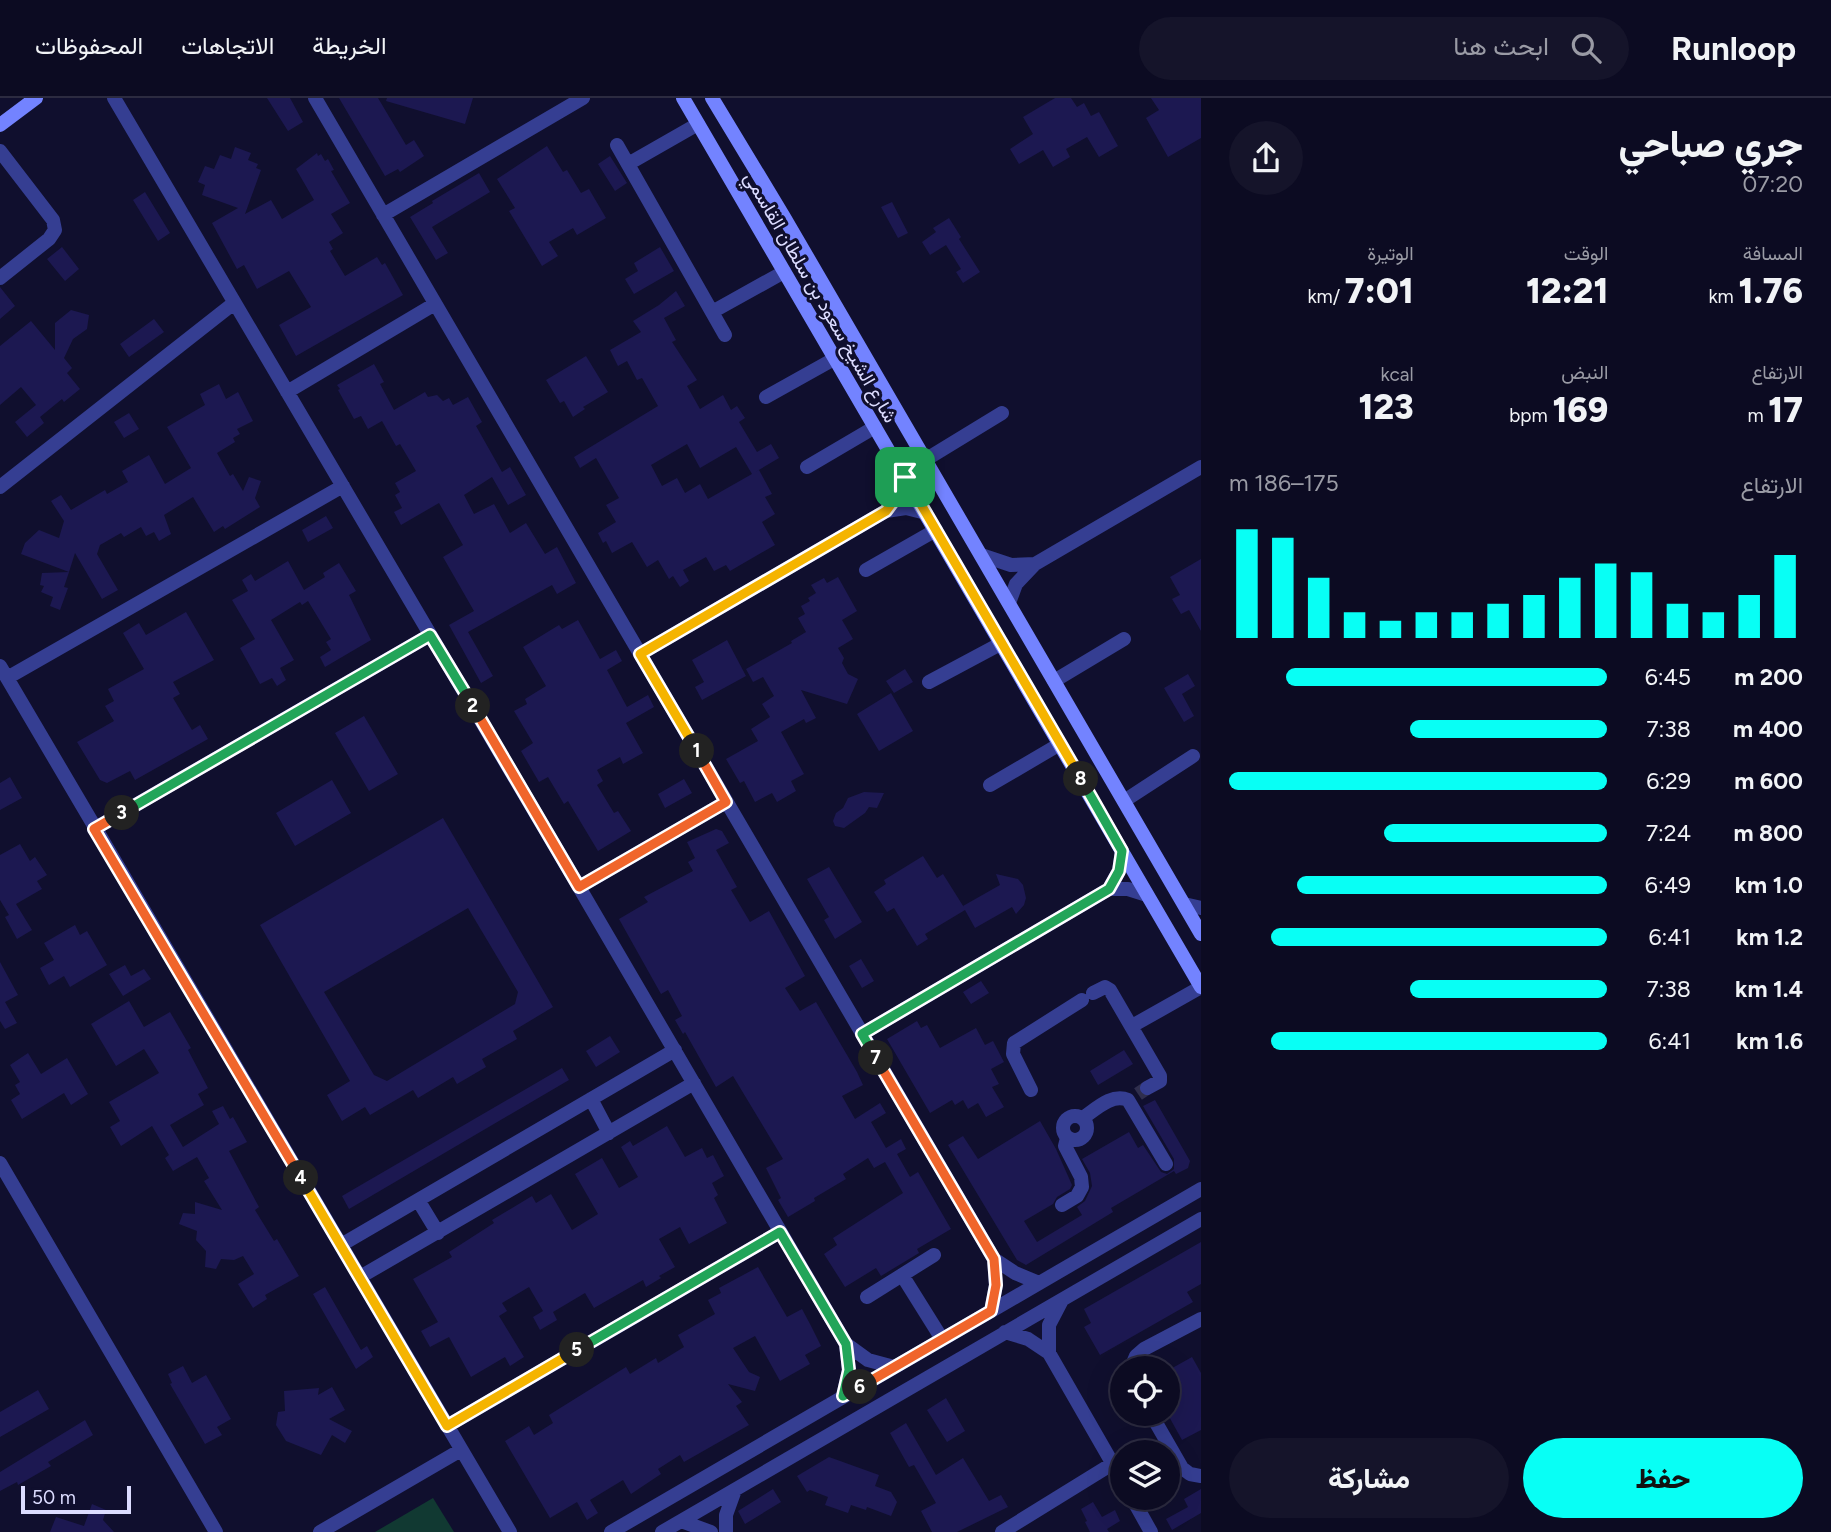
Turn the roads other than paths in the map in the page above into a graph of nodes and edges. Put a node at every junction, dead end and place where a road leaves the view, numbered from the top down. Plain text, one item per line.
1 (36, 98) edge
2 (114, 98) edge
3 (315, 98) edge
4 (583, 98) edge
5 (683, 98) edge
6 (712, 98) edge
7 (698, 124) junction
8 (0, 125) edge
9 (617, 145) dead end
10 (0, 150) edge
11 (628, 164) junction
12 (747, 210) junction
13 (383, 215) junction
14 (784, 218) junction
15 (783, 272) junction
16 (0, 278) edge
17 (234, 303) junction
18 (435, 303) junction
19 (712, 312) junction
20 (724, 335) dead end
21 (834, 359) junction
22 (287, 392) junction
23 (766, 397) dead end
24 (1002, 413) dead end
25 (875, 427) junction
26 (925, 460) junction
27 (807, 467) dead end
28 (1201, 467) edge
29 (905, 477) junction
30 (342, 486) junction
31 (0, 487) edge
32 (886, 511) junction
33 (926, 513) junction
34 (936, 530) junction
35 (981, 555) junction
36 (1035, 565) junction
37 (866, 570) dead end
38 (1009, 604) junction
39 (430, 635) junction
40 (1124, 639) dead end
41 (1002, 643) junction
42 (640, 654) junction
43 (4, 672) edge
44 (1054, 681) junction
45 (929, 682) dead end
46 (1060, 744) junction
47 (1193, 756) dead end
48 (990, 785) dead end
49 (1125, 801) junction
50 (726, 802) junction
51 (94, 829) junction
52 (1122, 851) junction
53 (579, 887) junction
54 (1109, 889) junction
55 (1147, 895) junction
56 (1184, 904) junction
57 (1201, 908) edge
58 (1201, 934) edge
59 (1201, 987) edge
60 (1132, 1026) junction
61 (862, 1034) junction
62 (675, 1050) junction
63 (694, 1083) junction
64 (1031, 1090) dead end
65 (1138, 1094) junction
66 (591, 1099) junction
67 (610, 1133) junction
68 (0, 1163) edge
69 (1166, 1164) dead end
70 (1201, 1189) edge
71 (418, 1200) junction
72 (1062, 1205) dead end
73 (1201, 1219) edge
74 (780, 1232) junction
75 (438, 1233) junction
76 (341, 1245) junction
77 (934, 1255) dead end
78 (994, 1259) junction
79 (902, 1275) junction
80 (360, 1278) junction
81 (1038, 1283) junction
82 (867, 1297) dead end
83 (1062, 1300) junction
84 (991, 1311) junction
85 (1201, 1319) edge
86 (1004, 1332) junction
87 (942, 1339) junction
88 (846, 1344) junction
89 (1049, 1353) junction
90 (1136, 1356) edge
91 (894, 1367) junction
92 (843, 1396) junction
93 (447, 1426) junction
94 (1158, 1426) edge
95 (461, 1450) junction
96 (1110, 1460) edge
97 (1110, 1465) edge
98 (1201, 1476) edge
99 (735, 1490) junction
100 (1139, 1510) edge
101 (681, 1521) junction
102 (216, 1532) edge
103 (320, 1532) edge
104 (510, 1532) edge
105 (611, 1532) edge
106 (662, 1532) edge
107 (711, 1532) edge
108 (726, 1532) edge
109 (1002, 1532) edge
110 (1151, 1532) edge

1 - 8 main road
2 - 17 street
3 - 13 street
4 - 13 street
5 - 7 main road, شارع الشيخ سعود بن سلطان القاسمي
6 - 14 main road, شارع الشيخ سعود بن سلطان القاسمي
7 - 11 street
7 - 12 main road, شارع الشيخ سعود بن سلطان القاسمي
9 - 11 street
10 - 16 street
11 - 19 street
12 - 14 main road
12 - 15 main road, شارع الشيخ سعود بن سلطان القاسمي
13 - 18 street
14 - 26 main road, شارع الشيخ سعود بن سلطان القاسمي
15 - 19 street
15 - 21 main road, شارع الشيخ سعود بن سلطان القاسمي
17 - 22 street
17 - 31 street
18 - 22 street
18 - 42 street
19 - 20 street
21 - 23 street
21 - 25 main road, شارع الشيخ سعود بن سلطان القاسمي
22 - 30 street
24 - 26 street
25 - 27 street
25 - 29 main road, شارع الشيخ سعود بن سلطان القاسمي
26 - 35 main road, شارع الشيخ سعود بن سلطان القاسمي
28 - 36 street
29 - 32 street
29 - 33 main road, شارع الشيخ سعود بن سلطان القاسمي
30 - 39 street
30 - 43 street
32 - 33 street
32 - 42 street
33 - 34 main road, شارع الشيخ سعود بن سلطان القاسمي
34 - 37 street
34 - 41 main road, شارع الشيخ سعود بن سلطان القاسمي
35 - 36 street
35 - 38 main road, شارع الشيخ سعود بن سلطان القاسمي
36 - 38 street
38 - 44 main road, شارع الشيخ سعود بن سلطان القاسمي
39 - 51 street
39 - 53 street
40 - 44 street
41 - 45 street
41 - 46 main road, شارع الشيخ سعود بن سلطان القاسمي
42 - 50 street
43 - 51 street
44 - 49 main road, شارع الشيخ سعود بن سلطان القاسمي
46 - 48 street
46 - 52 main road, شارع الشيخ سعود بن سلطان القاسمي
47 - 49 street
49 - 56 main road, شارع الشيخ سعود بن سلطان القاسمي
50 - 53 street
50 - 61 street
51 - 76 street
52 - 54 street
52 - 55 main road, شارع الشيخ سعود بن سلطان القاسمي
53 - 62 street
54 - 55 street
54 - 61 street
55 - 59 main road, شارع الشيخ سعود بن سلطان القاسمي
56 - 57 street
56 - 58 main road, شارع الشيخ سعود بن سلطان القاسمي
59 - 60 street
60 - 64 street
60 - 65 street
61 - 78 street
62 - 63 street
62 - 66 street
63 - 67 street
63 - 74 street
65 - 69 street
65 - 72 street
66 - 67 street
66 - 71 street
67 - 75 street
68 - 102 street
70 - 81 street
71 - 75 street
71 - 76 street
73 - 83 street
74 - 88 street
74 - 93 street
75 - 80 street
76 - 80 street
77 - 79 street
78 - 81 street
78 - 84 street
79 - 82 street
79 - 87 street
80 - 93 street
81 - 84 street
83 - 86 street
83 - 89 street
84 - 87 street
85 - 90 street
86 - 89 street
86 - 99 street
87 - 91 street
88 - 91 street
88 - 92 street
89 - 96 street
91 - 92 street
92 - 105 street
93 - 95 street
94 - 98 street
95 - 103 street
95 - 104 street
97 - 109 street
99 - 101 street
99 - 108 street
100 - 110 street
101 - 106 street
101 - 107 street

